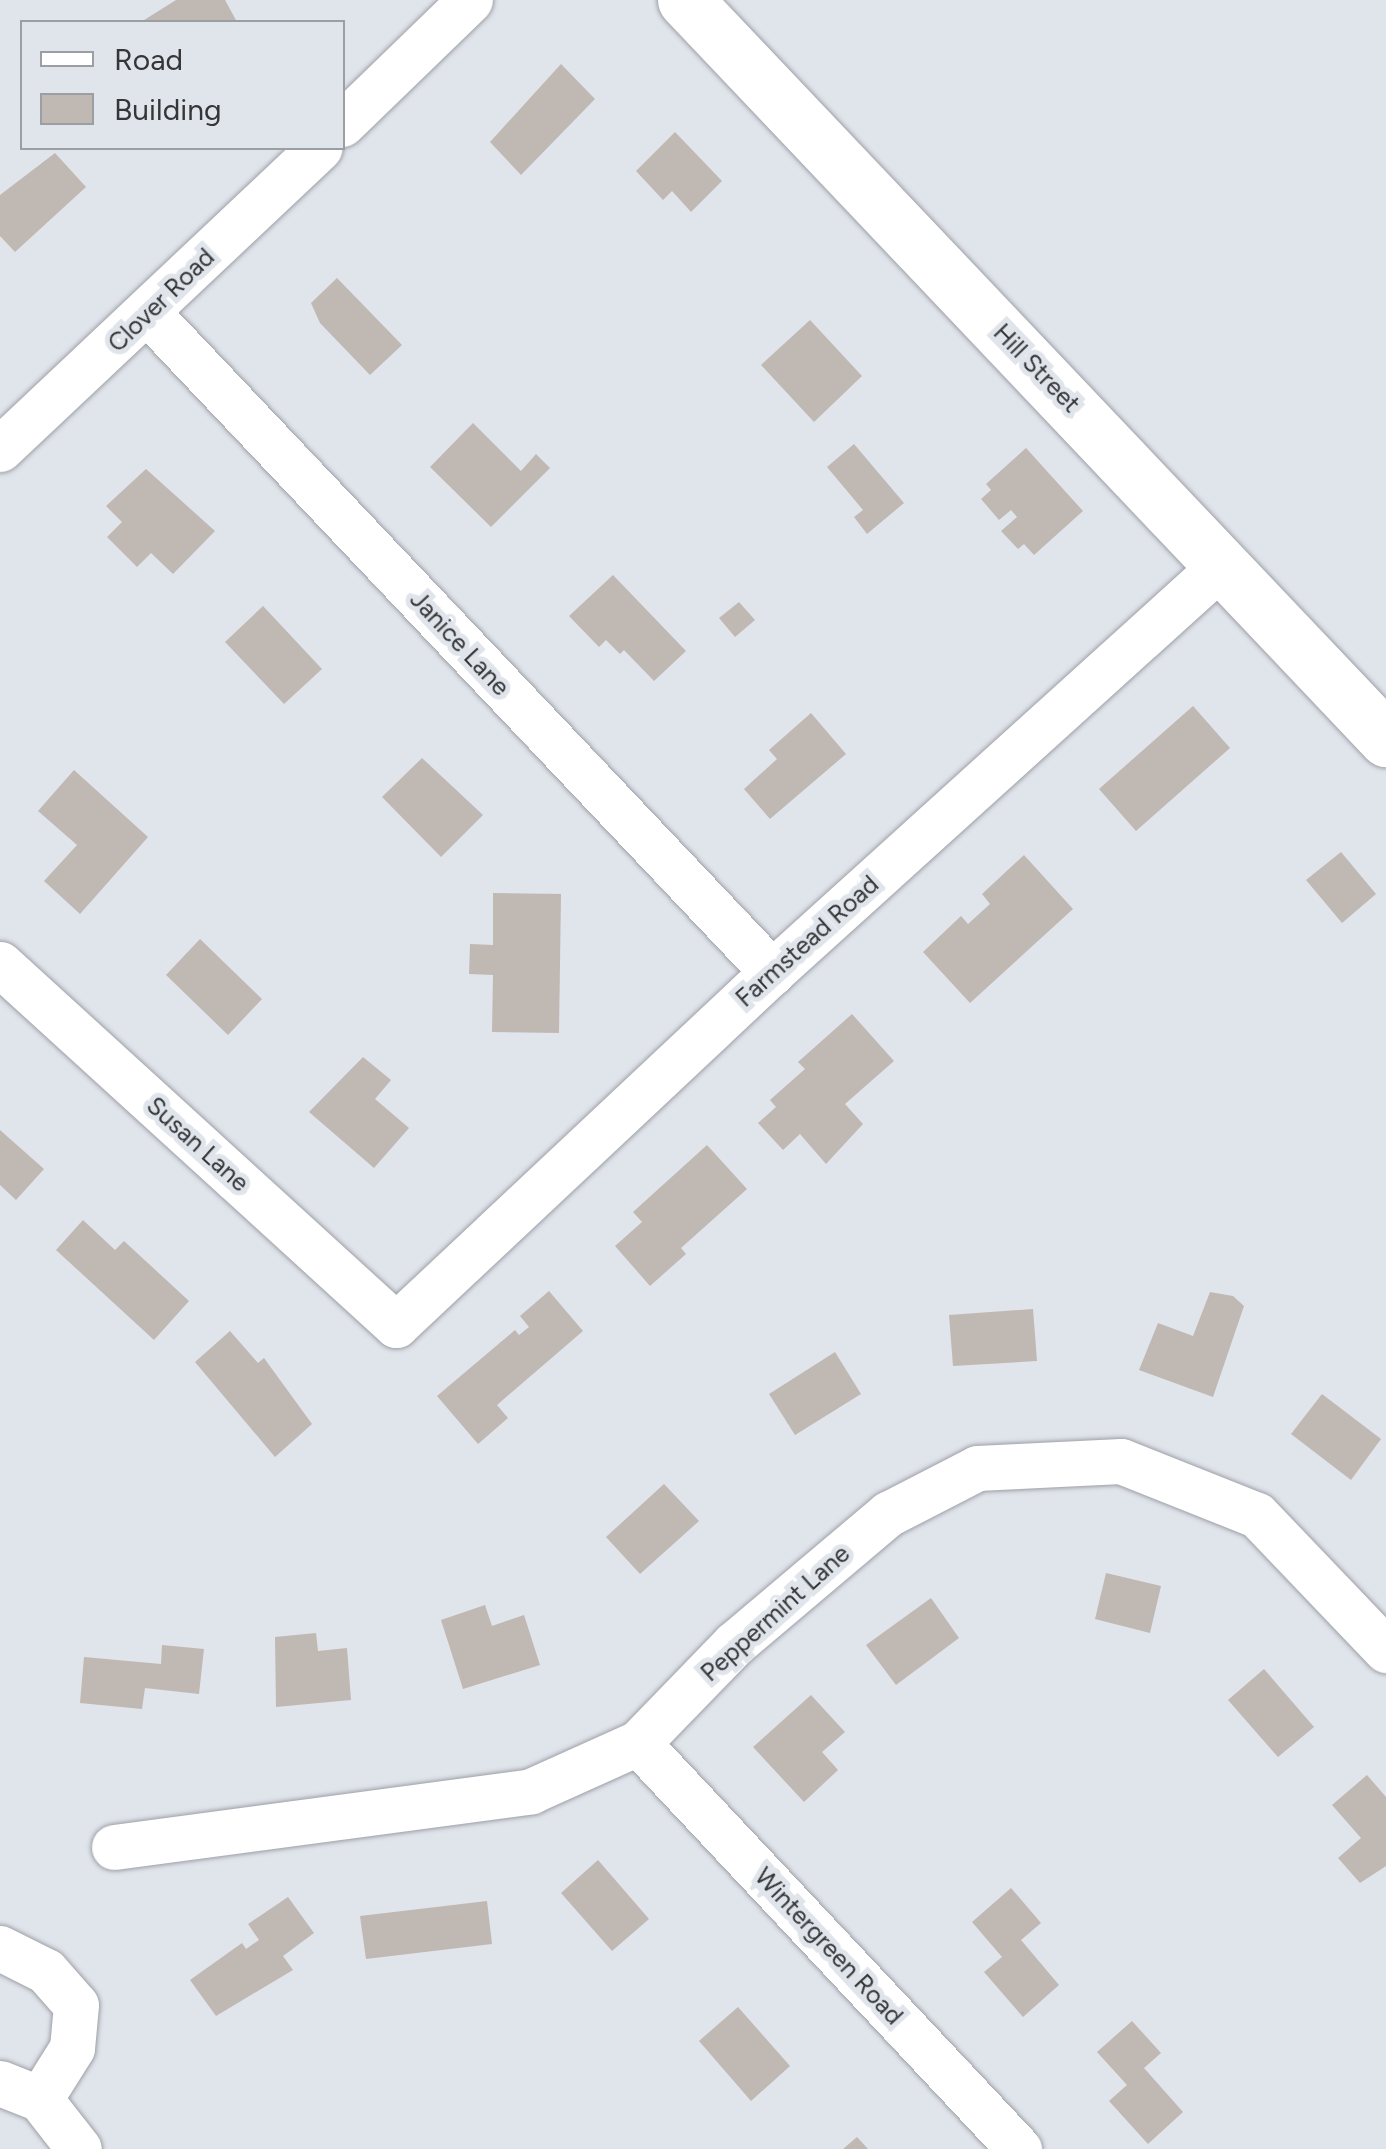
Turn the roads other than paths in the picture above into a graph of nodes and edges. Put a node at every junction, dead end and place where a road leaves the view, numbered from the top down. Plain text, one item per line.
1 (470, 0) edge
2 (685, 0) edge
3 (345, 121) edge
4 (316, 150) edge
5 (148, 314) junction
6 (0, 449) edge
7 (1224, 562) junction
8 (1386, 739) edge
9 (0, 964) edge
10 (772, 972) junction
11 (396, 1324) joint
12 (1386, 1650) edge
13 (638, 1743) junction
14 (114, 1847) dead end
15 (0, 1948) edge
16 (20, 2091) edge
17 (79, 2149) edge
18 (1020, 2149) edge

1 - 3 street
2 - 7 street, Hill Street
4 - 5 street, Clover Road
5 - 6 street, Clover Road
5 - 10 street, Janice Lane
7 - 8 street, Hill Street
7 - 10 street, Farmstead Road
9 - 11 street, Susan Lane
10 - 11 street, Farmstead Road
12 - 13 street, Peppermint Lane
13 - 14 street, Peppermint Lane
13 - 18 street, Wintergreen Road
15 - 16 street
16 - 17 street

